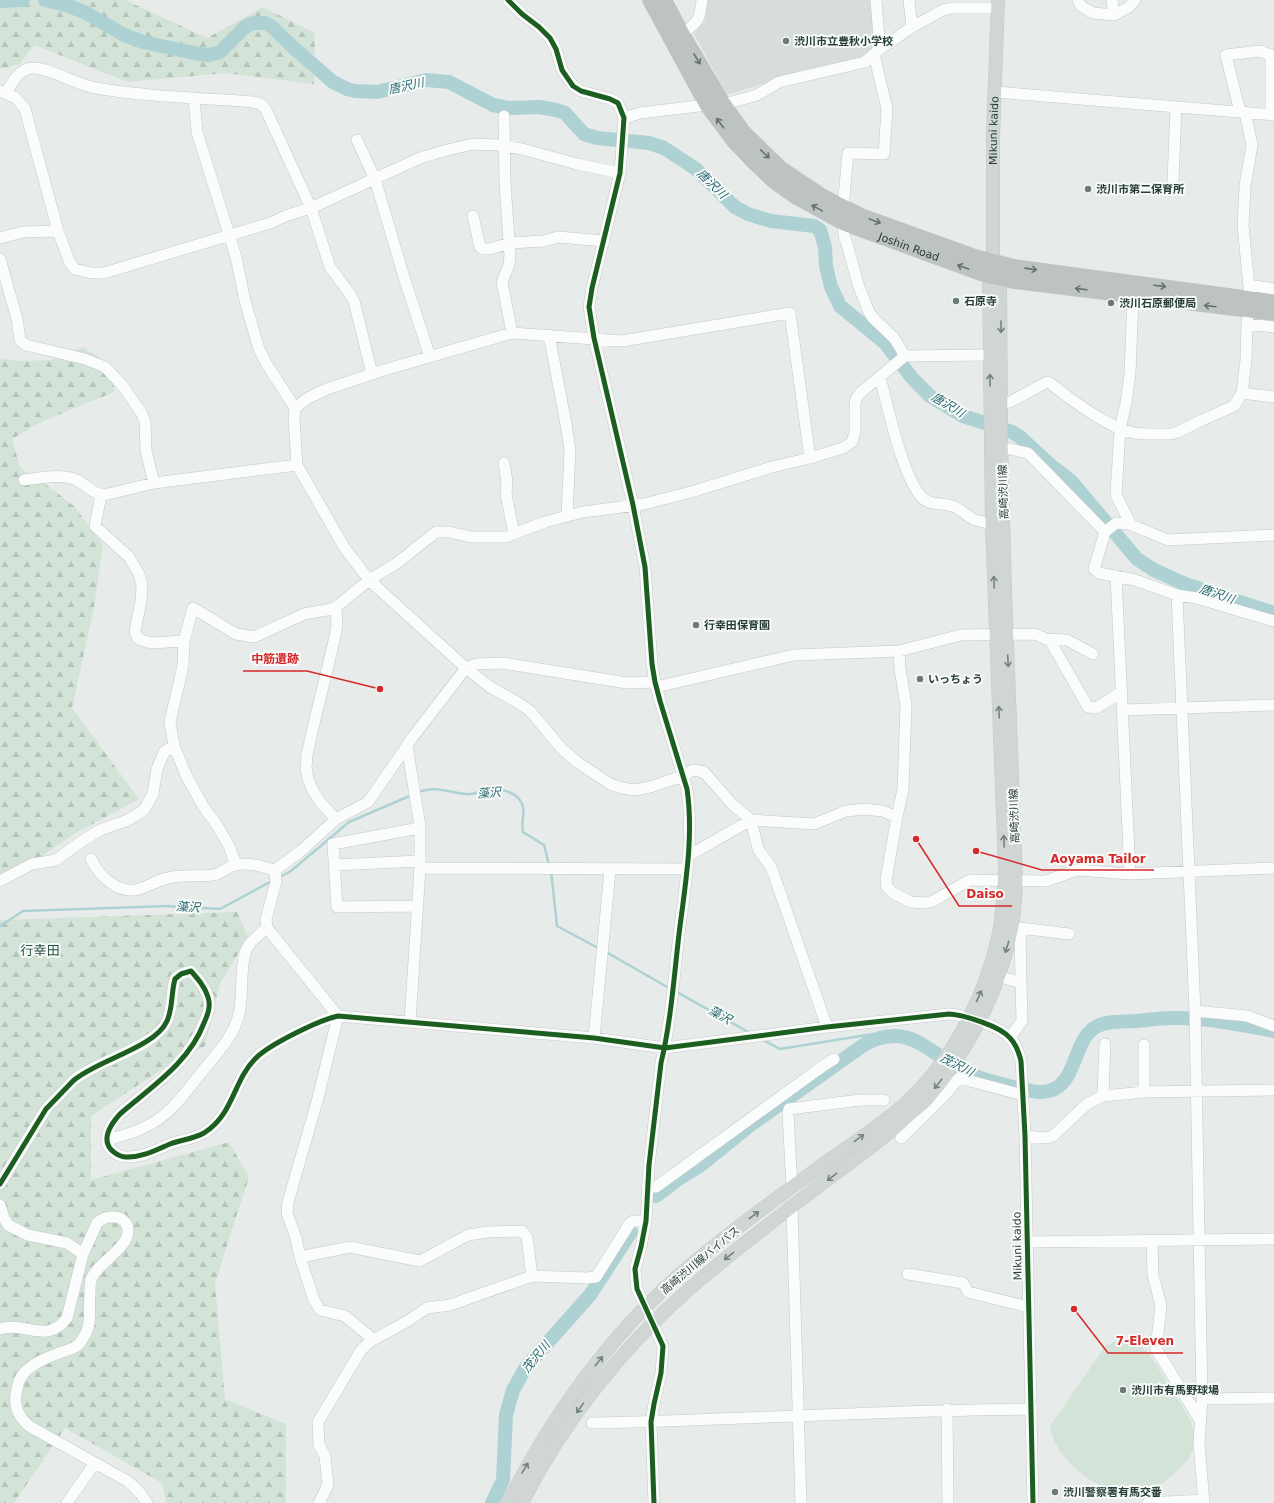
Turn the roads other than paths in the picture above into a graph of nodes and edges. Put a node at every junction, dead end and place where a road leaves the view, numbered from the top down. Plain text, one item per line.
1 (508, 0) edge
2 (650, 0) edge
3 (664, 0) edge
4 (702, 0) edge
5 (876, 0) edge
6 (909, 0) edge
7 (1078, 0) edge
8 (1112, 0) edge
9 (1135, 0) edge
10 (998, 4) edge
11 (1114, 15) junction
12 (912, 27) junction
13 (682, 34) junction
14 (877, 51) junction
15 (3, 92) edge
16 (996, 92) junction
17 (194, 98) junction
18 (722, 102) junction
19 (707, 105) junction
20 (1176, 107) junction
21 (1242, 112) junction
22 (1272, 115) edge
23 (504, 116) dead end
24 (624, 118) junction
25 (357, 140) dead end
26 (505, 146) junction
27 (620, 173) junction
28 (375, 179) junction
29 (1173, 181) dead end
30 (311, 208) junction
31 (843, 215) junction
32 (473, 216) dead end
33 (58, 231) junction
34 (229, 235) junction
35 (0, 238) edge
36 (604, 241) junction
37 (510, 243) junction
38 (0, 259) edge
39 (994, 272) junction
40 (1274, 289) edge
41 (1133, 296) junction
42 (1274, 302) edge
43 (1249, 304) junction
44 (1274, 313) edge
45 (1274, 327) edge
46 (512, 333) junction
47 (549, 335) junction
48 (594, 338) junction
49 (990, 355) junction
50 (905, 356) junction
51 (430, 357) junction
52 (372, 374) junction
53 (880, 377) junction
54 (1242, 393) junction
55 (1274, 397) edge
56 (1001, 403) junction
57 (295, 408) junction
58 (996, 420) junction
59 (1120, 429) junction
60 (998, 441) junction
61 (810, 458) junction
62 (504, 463) dead end
63 (297, 465) junction
64 (24, 480) dead end
65 (154, 483) junction
66 (101, 495) junction
67 (633, 505) junction
68 (567, 516) junction
69 (998, 525) junction
70 (1131, 525) junction
71 (1104, 532) junction
72 (514, 534) junction
73 (1274, 535) edge
74 (1116, 576) junction
75 (368, 580) junction
76 (1177, 596) junction
77 (336, 607) junction
78 (1274, 621) edge
79 (1001, 634) junction
80 (1049, 639) junction
81 (184, 641) junction
82 (898, 651) junction
83 (1093, 654) dead end
84 (466, 668) junction
85 (656, 684) junction
86 (1122, 692) junction
87 (1274, 705) edge
88 (1182, 708) junction
89 (1123, 710) junction
90 (174, 746) junction
91 (407, 746) junction
92 (683, 776) junction
93 (896, 817) junction
94 (336, 820) junction
95 (751, 820) junction
96 (420, 828) junction
97 (688, 856) junction
98 (91, 859) dead end
99 (236, 865) junction
100 (335, 865) junction
101 (420, 865) junction
102 (1274, 868) edge
103 (686, 869) junction
104 (275, 870) junction
105 (610, 870) junction
106 (1189, 871) junction
107 (1130, 874) junction
108 (0, 881) edge
109 (1010, 881) junction
110 (417, 906) junction
111 (267, 928) junction
112 (1069, 934) dead end
113 (998, 976) junction
114 (1022, 983) junction
115 (1194, 1012) junction
116 (338, 1016) junction
117 (974, 1019) junction
118 (410, 1022) junction
119 (1274, 1026) edge
120 (827, 1027) junction
121 (1010, 1037) junction
122 (594, 1038) junction
123 (1105, 1044) dead end
124 (1144, 1046) dead end
125 (665, 1048) junction
126 (834, 1059) dead end
127 (949, 1062) junction
128 (1274, 1090) edge
129 (1144, 1092) junction
130 (1196, 1092) junction
131 (1024, 1095) junction
132 (1103, 1096) junction
133 (884, 1100) dead end
134 (1025, 1136) junction
135 (901, 1138) dead end
136 (107, 1140) junction
137 (0, 1184) edge
138 (792, 1186) junction
139 (647, 1187) junction
140 (0, 1205) edge
141 (792, 1207) junction
142 (646, 1221) junction
143 (1274, 1239) edge
144 (1152, 1240) junction
145 (1198, 1240) junction
146 (1026, 1242) junction
147 (83, 1254) junction
148 (300, 1257) junction
149 (908, 1274) dead end
150 (532, 1276) junction
151 (1029, 1307) junction
152 (645, 1309) junction
153 (653, 1323) junction
154 (0, 1329) edge
155 (371, 1341) junction
156 (1274, 1398) edge
157 (1202, 1399) junction
158 (947, 1409) junction
159 (1032, 1409) junction
160 (799, 1415) junction
161 (1200, 1420) junction
162 (651, 1422) junction
163 (592, 1423) dead end
164 (95, 1464) junction
165 (1204, 1502) edge
166 (67, 1503) edge
167 (147, 1503) edge
168 (318, 1503) edge
169 (508, 1503) edge
170 (522, 1503) edge
171 (654, 1503) edge
172 (801, 1503) edge
173 (948, 1503) edge
174 (1033, 1503) edge
175 (1148, 1503) edge

1 - 24 street
2 - 19 highway, Joshin Road
3 - 13 highway, Joshin Road
4 - 13 street
5 - 14 street
6 - 12 street
7 - 11 street
8 - 11 street
9 - 11 street
10 - 12 street
10 - 16 main road, Mikuni kaido
12 - 14 street
13 -> 18 highway, Joshin Road
14 - 18 street
14 - 31 street
15 - 17 street
15 - 33 street
16 - 20 street
16 - 39 main road, Mikuni kaido
17 - 30 street
17 - 34 street
18 - 19 street
18 -> 31 highway, Joshin Road
19 - 24 street
31 -> 19 highway, Joshin Road
20 - 21 street
20 - 29 street
21 - 22 street
21 - 22 street
21 - 43 street
23 - 26 street
24 - 27 street
25 - 28 street
26 - 27 street
26 - 28 street
26 - 37 street
27 - 36 street
28 - 30 street
28 - 51 street
30 - 34 street
30 - 52 street
31 - 39 highway, Joshin Road
31 - 50 street
32 - 37 street
33 - 34 street
33 - 35 street
34 - 57 street
36 - 37 street
36 - 48 street
37 - 46 street
38 - 65 street
41 -> 39 highway, Joshin Road
39 -> 43 highway, Joshin Road
39 - 49 main road, 高崎渋川線
39 -> 56 main road, 高崎渋川線
40 - 43 street
43 -> 41 highway, Joshin Road
41 - 59 street
42 - 43 highway, Joshin Road
43 - 44 highway, Joshin Road
43 - 45 street
43 - 54 street
46 - 47 street
46 - 51 street
47 - 48 street
47 - 68 street
48 - 61 street
48 - 67 street
49 - 50 street
58 -> 49 main road, 高崎渋川線
50 - 53 street
51 - 52 street
52 - 57 street
53 - 61 street
53 - 69 street
54 - 55 street
54 - 59 street
56 - 58 main road, 高崎渋川線
56 - 59 street
57 - 63 street
58 - 60 main road, 高崎渋川線
59 - 70 street
60 - 69 main road, 高崎渋川線
60 - 71 street
61 - 67 street
62 - 72 street
63 - 65 street
63 - 75 street
64 - 66 street
65 - 66 street
66 - 81 street
67 - 68 street
67 - 85 street
68 - 72 street
69 - 79 main road, 高崎渋川線
70 - 71 street
70 - 73 street
71 - 74 street
72 - 75 street
74 - 76 street
74 - 86 street
75 - 77 street
75 - 84 street
76 - 78 street
76 - 88 street
77 - 81 street
77 - 94 street
79 - 80 street
79 - 82 street
79 - 109 main road, 高崎渋川線
80 - 83 street
80 - 86 street
81 - 90 street
82 - 85 street
82 - 93 street
84 - 85 street
84 - 91 street
84 - 92 street
85 - 92 street
86 - 89 street
87 - 88 street
88 - 89 street
88 - 106 street
89 - 107 street
90 - 99 street
90 - 108 street
91 - 94 street
91 - 96 street
92 - 95 street
92 - 97 street
93 - 95 street
93 - 109 street
94 - 104 street
95 - 97 street
95 - 120 street
96 - 100 street
96 - 101 street
97 - 103 street
98 - 99 street
99 - 104 street
100 - 101 street
100 - 110 street
101 - 105 street
101 - 110 street
102 - 106 street
103 - 105 street
103 - 125 street
104 - 111 street
105 - 122 street
106 - 107 street
106 - 115 street
107 - 109 street
109 -> 113 main road, 高崎渋川線バイパス
117 -> 109 main road, 高崎渋川線バイパス
110 - 118 street
111 - 116 street
111 - 136 street
112 - 114 street
113 - 114 street
113 - 117 main road, 高崎渋川線バイパス
114 - 121 street
115 - 119 street
115 - 130 street
116 - 118 street
116 - 136 street
116 - 148 street
117 - 120 street
117 - 121 street
117 - 127 main road, 高崎渋川線バイパス
118 - 122 street
120 - 125 street
121 - 131 street, Mikuni kaido
122 - 125 street
123 - 132 street
124 - 129 street
125 - 139 street
126 - 139 street
138 -> 127 main road, 高崎渋川線バイパス
127 -> 141 main road, 高崎渋川線バイパス
128 - 130 street
129 - 130 street
129 - 132 street
130 - 145 street
131 - 134 street, Mikuni kaido
131 - 135 street
132 - 134 street
133 - 138 street
134 - 146 street, Mikuni kaido
136 - 137 street
152 -> 138 main road, 高崎渋川線バイパス
139 - 142 street
140 - 147 street
141 -> 153 main road, 高崎渋川線バイパス
141 - 160 street
142 - 150 street
142 - 152 street
143 - 145 street
144 - 145 street
144 - 146 street
144 - 161 street
145 - 157 street
146 - 151 street, Mikuni kaido
147 - 154 street
147 - 164 street
148 - 150 street
148 - 155 street
149 - 151 street
150 - 155 street
151 - 159 street, Mikuni kaido
152 - 153 street
169 -> 152 main road, 高崎渋川線バイパス
153 - 162 street
153 -> 170 main road, 高崎渋川線バイパス
155 - 168 street
156 - 157 street
157 - 161 street
158 - 159 street
158 - 160 street
158 - 173 street
159 - 174 street, Mikuni kaido
160 - 162 street
160 - 172 street
161 - 165 street
162 - 163 street
162 - 171 street
164 - 166 street
164 - 167 street
165 - 175 street

